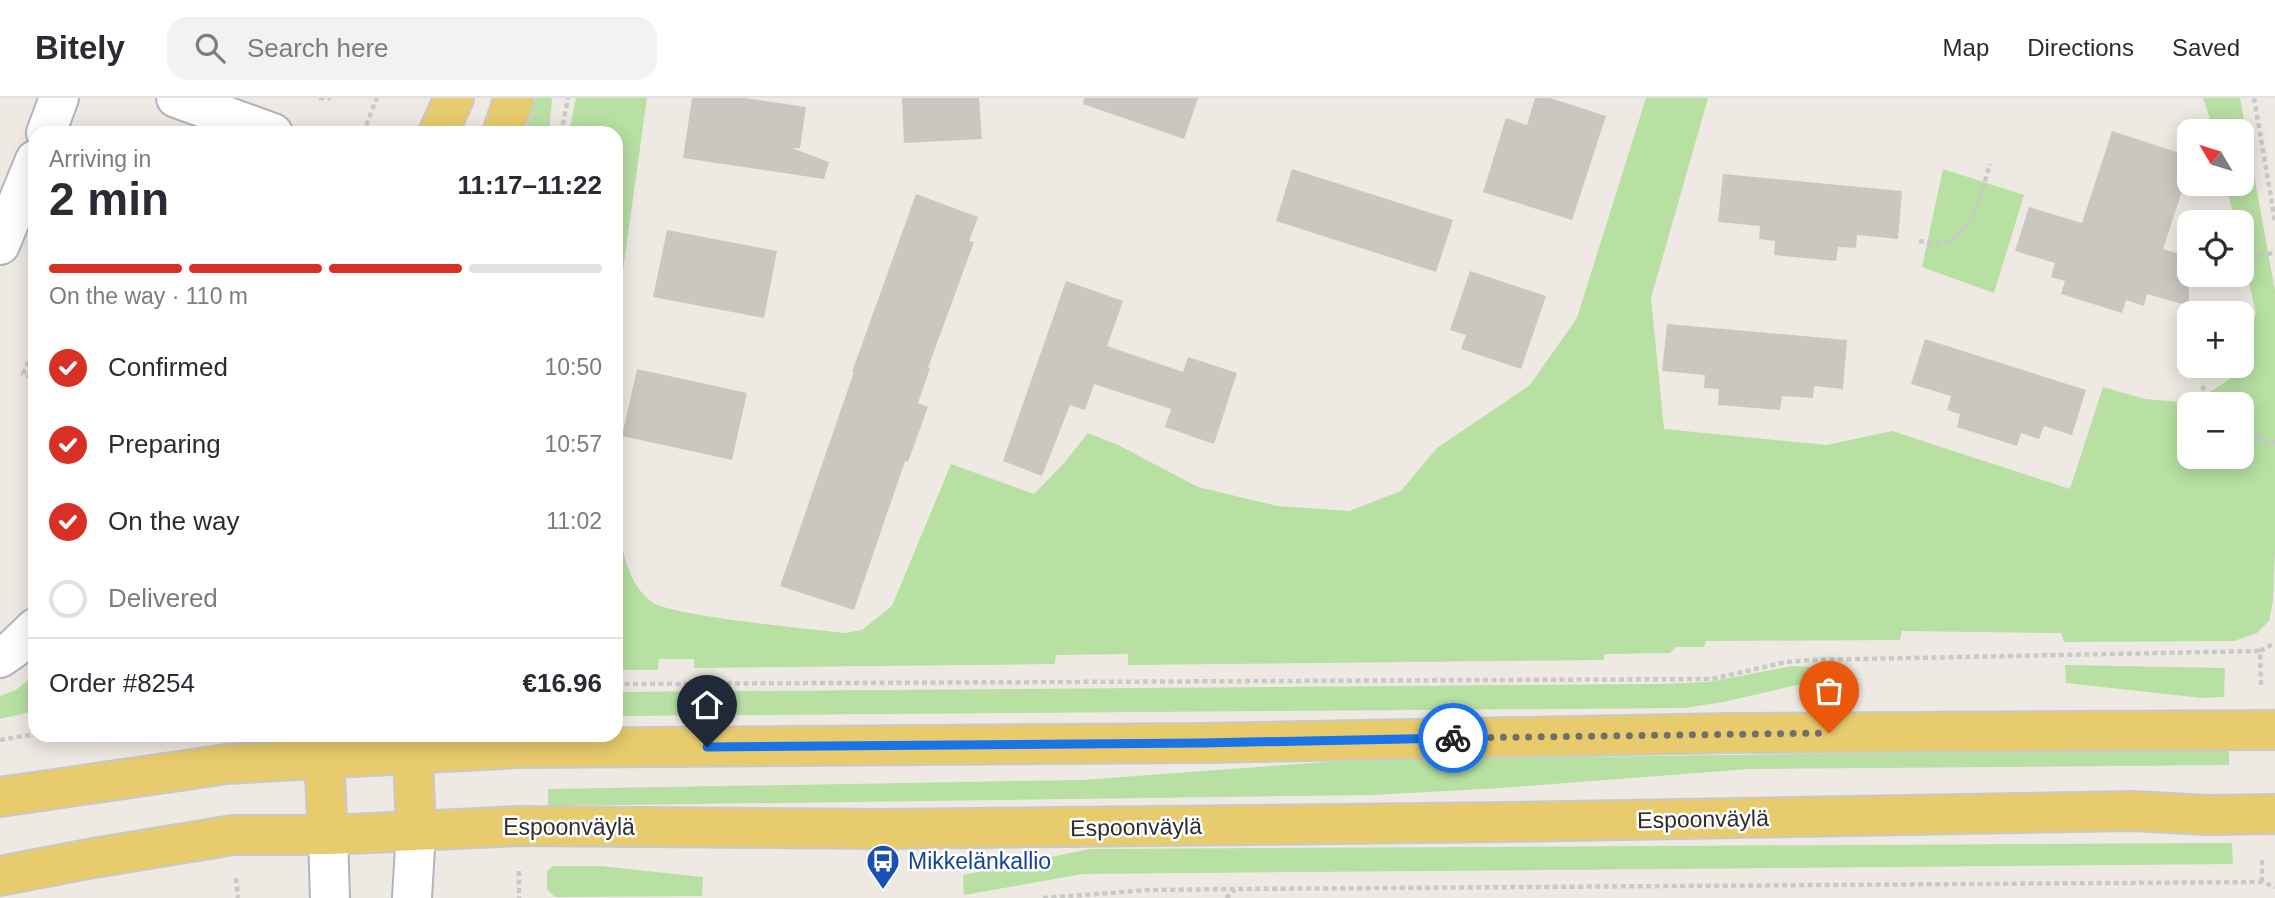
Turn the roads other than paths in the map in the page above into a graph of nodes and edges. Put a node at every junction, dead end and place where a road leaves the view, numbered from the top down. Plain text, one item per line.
1 (59, 98) edge
2 (176, 98) edge
3 (454, 98) edge
4 (514, 98) edge
5 (49, 126) edge
6 (254, 126) edge
7 (441, 126) edge
8 (504, 126) edge
9 (28, 177) edge
10 (0, 244) edge
11 (28, 635) edge
12 (0, 658) edge
13 (2275, 730) edge
14 (412, 744) edge
15 (325, 747) edge
16 (0, 797) edge
17 (2275, 814) edge
18 (416, 831) junction
19 (328, 835) junction
20 (0, 876) edge
21 (330, 898) edge
22 (412, 898) edge

1 - 5 street
2 - 6 street
3 - 7 main road
4 - 8 main road
9 - 10 street
11 - 12 street
13 - 14 main road
14 - 15 main road
14 - 18 main road
15 - 16 main road
15 - 19 main road
17 - 18 main road, Espoonväylä
18 - 19 main road, Espoonväylä
18 - 22 street
19 - 20 main road, Espoonväylä
19 - 21 street

